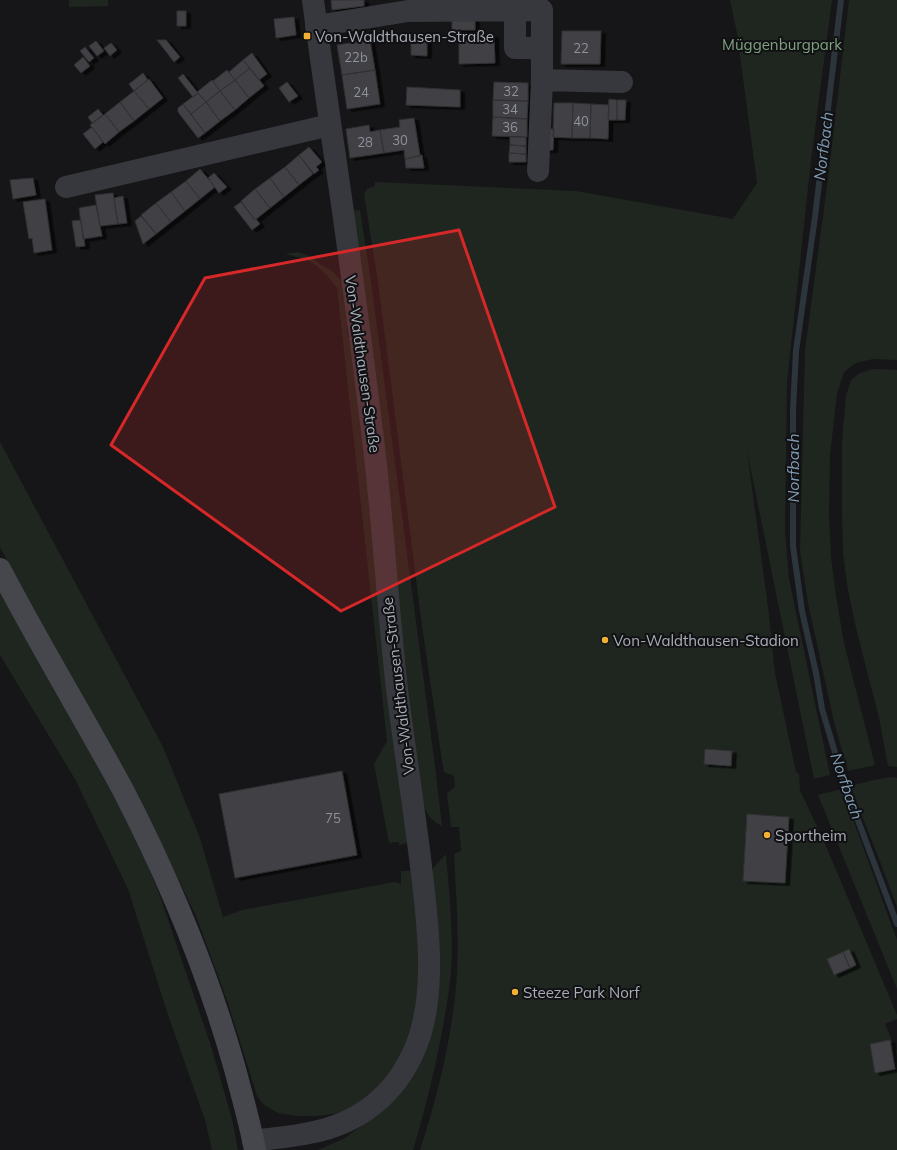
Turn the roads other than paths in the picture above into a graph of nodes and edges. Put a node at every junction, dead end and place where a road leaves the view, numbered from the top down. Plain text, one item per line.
1 (313, 0) edge
2 (316, 26) junction
3 (542, 80) junction
4 (622, 82) dead end
5 (330, 125) junction
6 (538, 171) dead end
7 (66, 188) dead end
8 (0, 569) edge
9 (254, 1145) edge

1 - 2 street, Von-Waldthausen-Straße
2 - 3 street
2 - 5 street, Von-Waldthausen-Straße
3 - 4 street
3 - 6 street
5 - 7 street
5 - 9 street, Von-Waldthausen-Straße
8 - 9 main road

